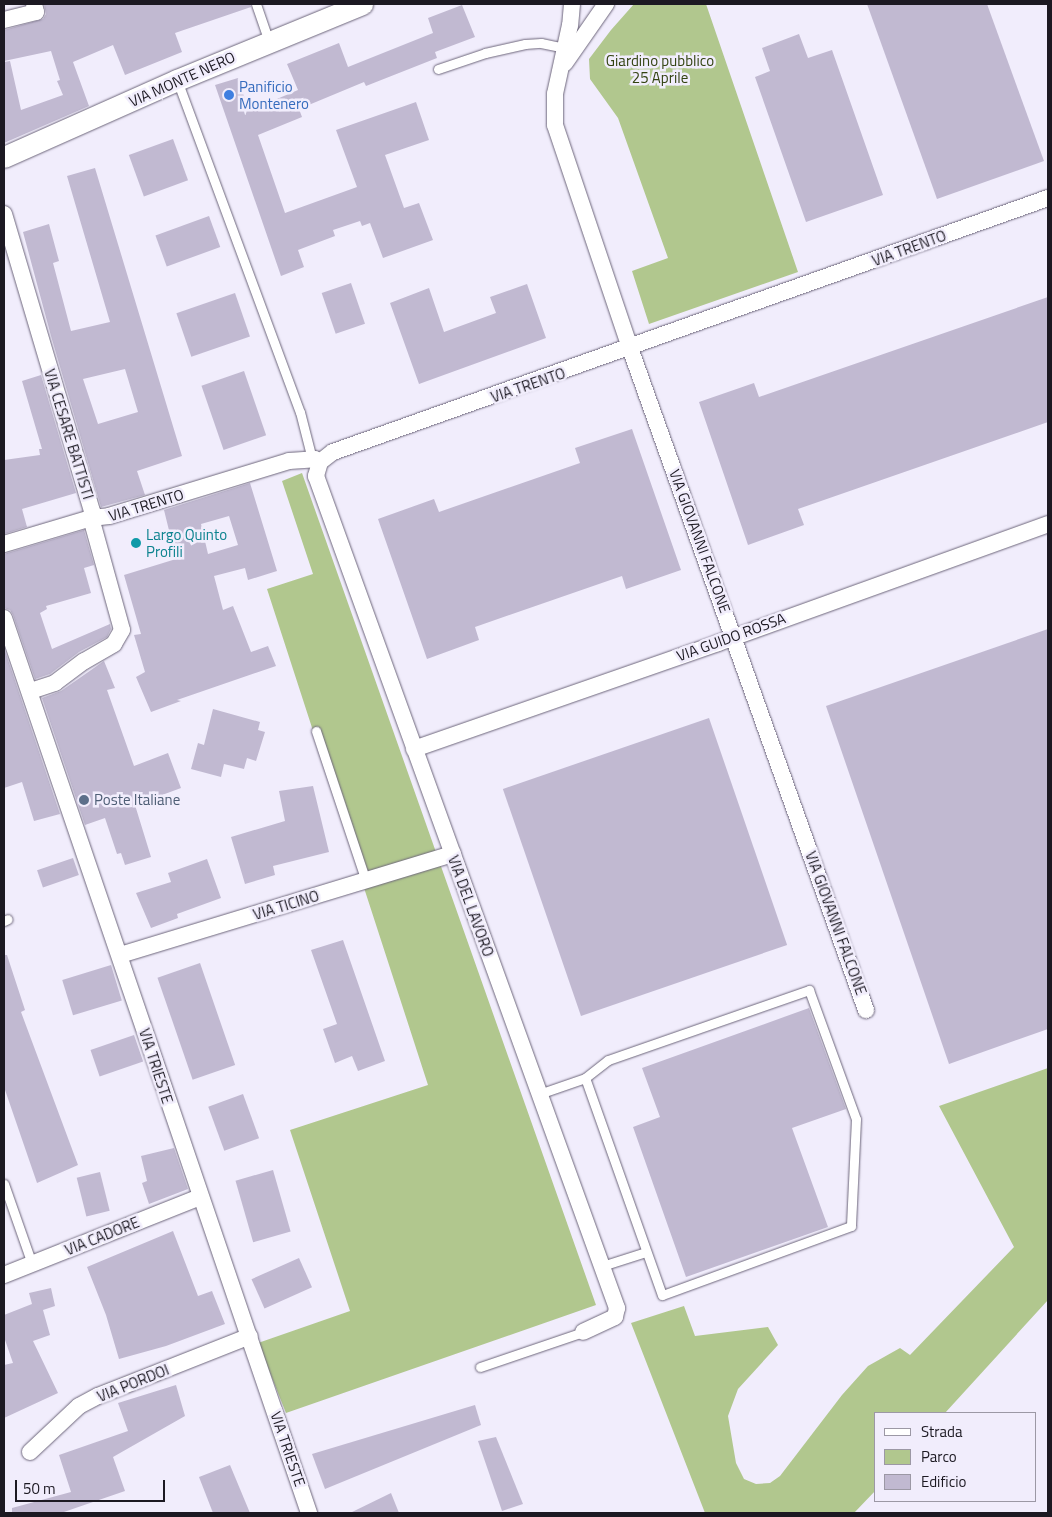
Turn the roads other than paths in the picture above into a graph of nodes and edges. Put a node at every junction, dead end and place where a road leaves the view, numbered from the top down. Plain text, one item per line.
1 (34, 4) edge
2 (256, 4) edge
3 (362, 4) edge
4 (572, 4) edge
5 (606, 4) edge
6 (340, 8) edge
7 (4, 20) edge
8 (270, 41) junction
9 (565, 48) junction
10 (438, 69) dead end
11 (561, 69) junction
12 (177, 80) junction
13 (4, 157) edge
14 (1048, 198) edge
15 (4, 214) edge
16 (630, 348) junction
17 (316, 460) junction
18 (91, 518) junction
19 (1048, 524) edge
20 (4, 544) edge
21 (4, 618) edge
22 (734, 637) junction
23 (30, 691) junction
24 (316, 731) dead end
25 (414, 749) junction
26 (453, 854) junction
27 (366, 881) junction
28 (120, 955) junction
29 (866, 1010) dead end
30 (585, 1078) junction
31 (539, 1094) junction
32 (4, 1184) edge
33 (200, 1197) junction
34 (646, 1252) junction
35 (32, 1264) junction
36 (602, 1266) junction
37 (4, 1275) edge
38 (583, 1332) joint
39 (250, 1336) junction
40 (480, 1367) dead end
41 (30, 1452) dead end
42 (309, 1513) edge

1 - 7 street
2 - 8 lane
3 - 6 street, VIA MONTE NERO
4 - 9 street, VIA GIOVANNI FALCONE
5 - 11 street, VIA GIOVANNI FALCONE
6 - 8 street, VIA MONTE NERO
8 - 12 street, VIA MONTE NERO
9 - 10 lane
9 - 11 street, VIA GIOVANNI FALCONE
11 - 16 street, VIA GIOVANNI FALCONE
12 - 13 street, VIA MONTE NERO
12 - 17 lane
14 - 16 street, VIA TRENTO
15 - 18 street, VIA CESARE BATTISTI
16 - 17 street, VIA TRENTO
16 - 22 street, VIA GIOVANNI FALCONE
17 - 18 street, VIA TRENTO
17 - 25 street, VIA DEL LAVORO
18 - 20 street, VIA TRENTO
18 - 23 street, VIA CESARE BATTISTI
19 - 22 street, VIA GUIDO ROSSA
21 - 23 street, VIA TRIESTE
22 - 25 street, VIA GUIDO ROSSA
22 - 29 street, VIA GIOVANNI FALCONE
23 - 28 street, VIA TRIESTE
24 - 27 lane
25 - 26 street, VIA DEL LAVORO
26 - 27 street, VIA TICINO
26 - 31 street, VIA DEL LAVORO
27 - 28 street, VIA TICINO
28 - 33 street, VIA TRIESTE
30 - 31 lane
30 - 34 lane
30 - 34 lane
31 - 36 street, VIA DEL LAVORO
32 - 35 lane
33 - 35 street, VIA CADORE
33 - 39 street, VIA TRIESTE
34 - 36 lane
35 - 37 street, VIA CADORE
36 - 38 street, VIA DEL LAVORO
38 - 40 lane
39 - 41 street, VIA PORDOI
39 - 42 street, VIA TRIESTE

